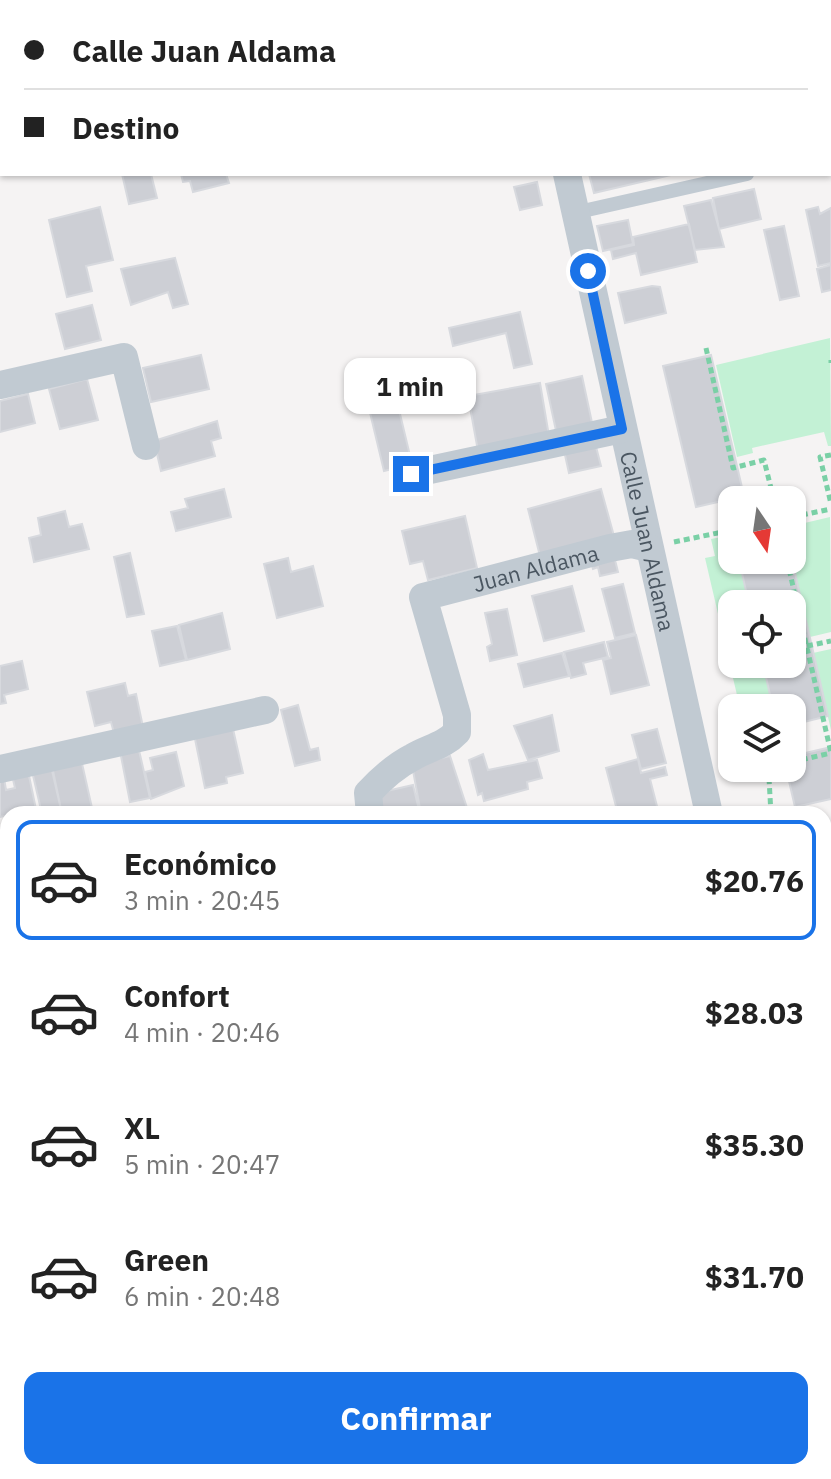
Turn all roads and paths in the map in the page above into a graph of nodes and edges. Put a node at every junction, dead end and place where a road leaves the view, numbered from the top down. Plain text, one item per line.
1 (567, 176) edge
2 (738, 176) edge
3 (574, 213) junction
4 (706, 348) dead end
5 (0, 385) edge
6 (622, 429) junction
7 (146, 446) dead end
8 (831, 455) edge
9 (411, 474) dead end
10 (770, 486) edge
11 (831, 507) edge
12 (806, 513) edge
13 (718, 533) edge
14 (679, 541) dead end
15 (649, 548) junction
16 (790, 574) edge
17 (831, 641) edge
18 (807, 646) junction
19 (265, 710) dead end
20 (831, 753) edge
21 (806, 759) edge
22 (0, 769) edge
23 (769, 782) edge
24 (369, 806) edge
25 (707, 806) edge
26 (771, 806) edge

1 - 3 street, Calle Juan Aldama
2 - 3 lane
3 - 6 street, Calle Juan Aldama
4 - 10 path
5 - 7 street
6 - 9 street
6 - 15 street, Calle Juan Aldama
8 - 11 path
11 - 12 path
13 - 14 path
15 - 24 street, Juan Aldama
15 - 25 street, Calle Juan Aldama
16 - 18 path
17 - 18 path
18 - 20 path
19 - 22 street
20 - 21 path
23 - 26 path

